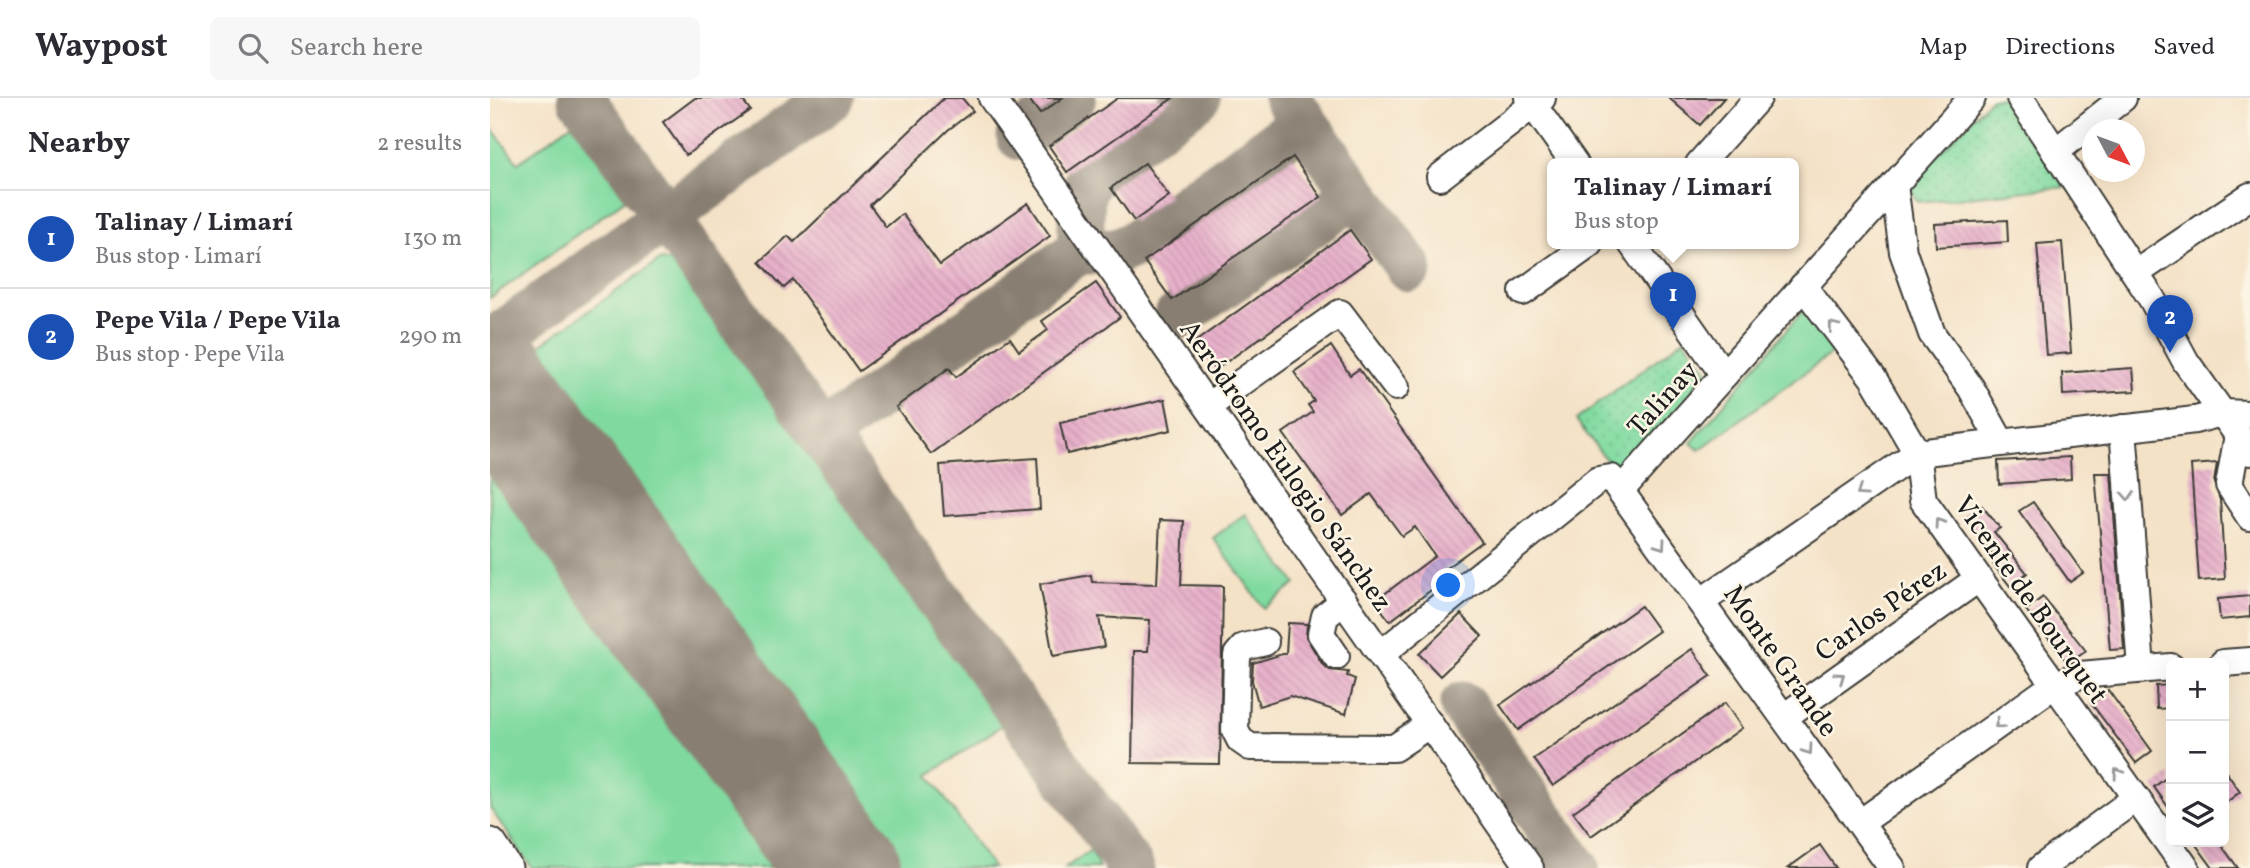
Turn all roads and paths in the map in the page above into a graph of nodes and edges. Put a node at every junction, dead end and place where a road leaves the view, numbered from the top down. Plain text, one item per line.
1 (992, 98) edge
2 (1758, 98) edge
3 (1972, 98) edge
4 (2020, 98) edge
5 (2123, 98) edge
6 (1534, 101) edge
7 (2055, 152) junction
8 (1571, 158) edge
9 (1704, 158) edge
10 (1440, 177) dead end
11 (1894, 184) junction
12 (2250, 196) edge
13 (1583, 249) edge
14 (1636, 249) edge
15 (2136, 273) junction
16 (1802, 286) junction
17 (1524, 292) dead end
18 (1724, 375) junction
19 (1396, 387) dead end
20 (1208, 406) junction
21 (2243, 424) edge
22 (2123, 428) junction
23 (2001, 442) junction
24 (1917, 453) junction
25 (1622, 489) junction
26 (2250, 517) edge
27 (1978, 579) junction
28 (1344, 601) junction
29 (1702, 601) junction
30 (1265, 642) dead end
31 (1381, 654) junction
32 (1336, 656) dead end
33 (2250, 661) edge
34 (2229, 663) edge
35 (2166, 667) edge
36 (2141, 669) junction
37 (2054, 685) junction
38 (1784, 717) junction
39 (1430, 724) junction
40 (2136, 798) junction
41 (1860, 823) junction
42 (490, 845) edge
43 (505, 868) edge
44 (1530, 868) edge
45 (1892, 868) edge
46 (2041, 868) edge
47 (2186, 868) edge

1 - 20 street, Aeródromo Eulogio Sánchez
2 - 9 street
3 - 11 street, Talinay
4 - 7 street
5 - 7 street
6 - 8 street
6 - 10 street
7 - 15 street
11 - 16 street, Talinay
11 - 23 street
12 - 15 street
13 - 17 street
14 - 18 street
15 - 21 street
16 - 18 street, Talinay
24 -> 16 street, Vicente de Bourquet
18 - 25 street, Talinay
19 - 20 street
20 - 28 street, Aeródromo Eulogio Sánchez
21 - 22 street
21 - 26 street
22 - 23 street
22 -> 36 street
23 - 24 street
27 -> 24 street, Vicente de Bourquet
24 -> 29 street
25 -> 29 street, Monte Grande
25 - 31 street
27 - 37 street, Vicente de Bourquet
38 -> 27 street, Carlos Pérez
28 - 31 street, Aeródromo Eulogio Sánchez
28 - 32 street
29 - 38 street, Monte Grande
30 - 39 street
31 - 39 street, Aeródromo Eulogio Sánchez
33 - 34 street
35 - 36 street
36 - 37 street
40 -> 37 street, Vicente de Bourquet
37 -> 41 street
38 -> 41 street, Monte Grande
39 - 44 street, Aeródromo Eulogio Sánchez
40 - 46 street
40 - 47 street, Vicente de Bourquet
41 - 45 street, Monte Grande
42 - 43 main road

